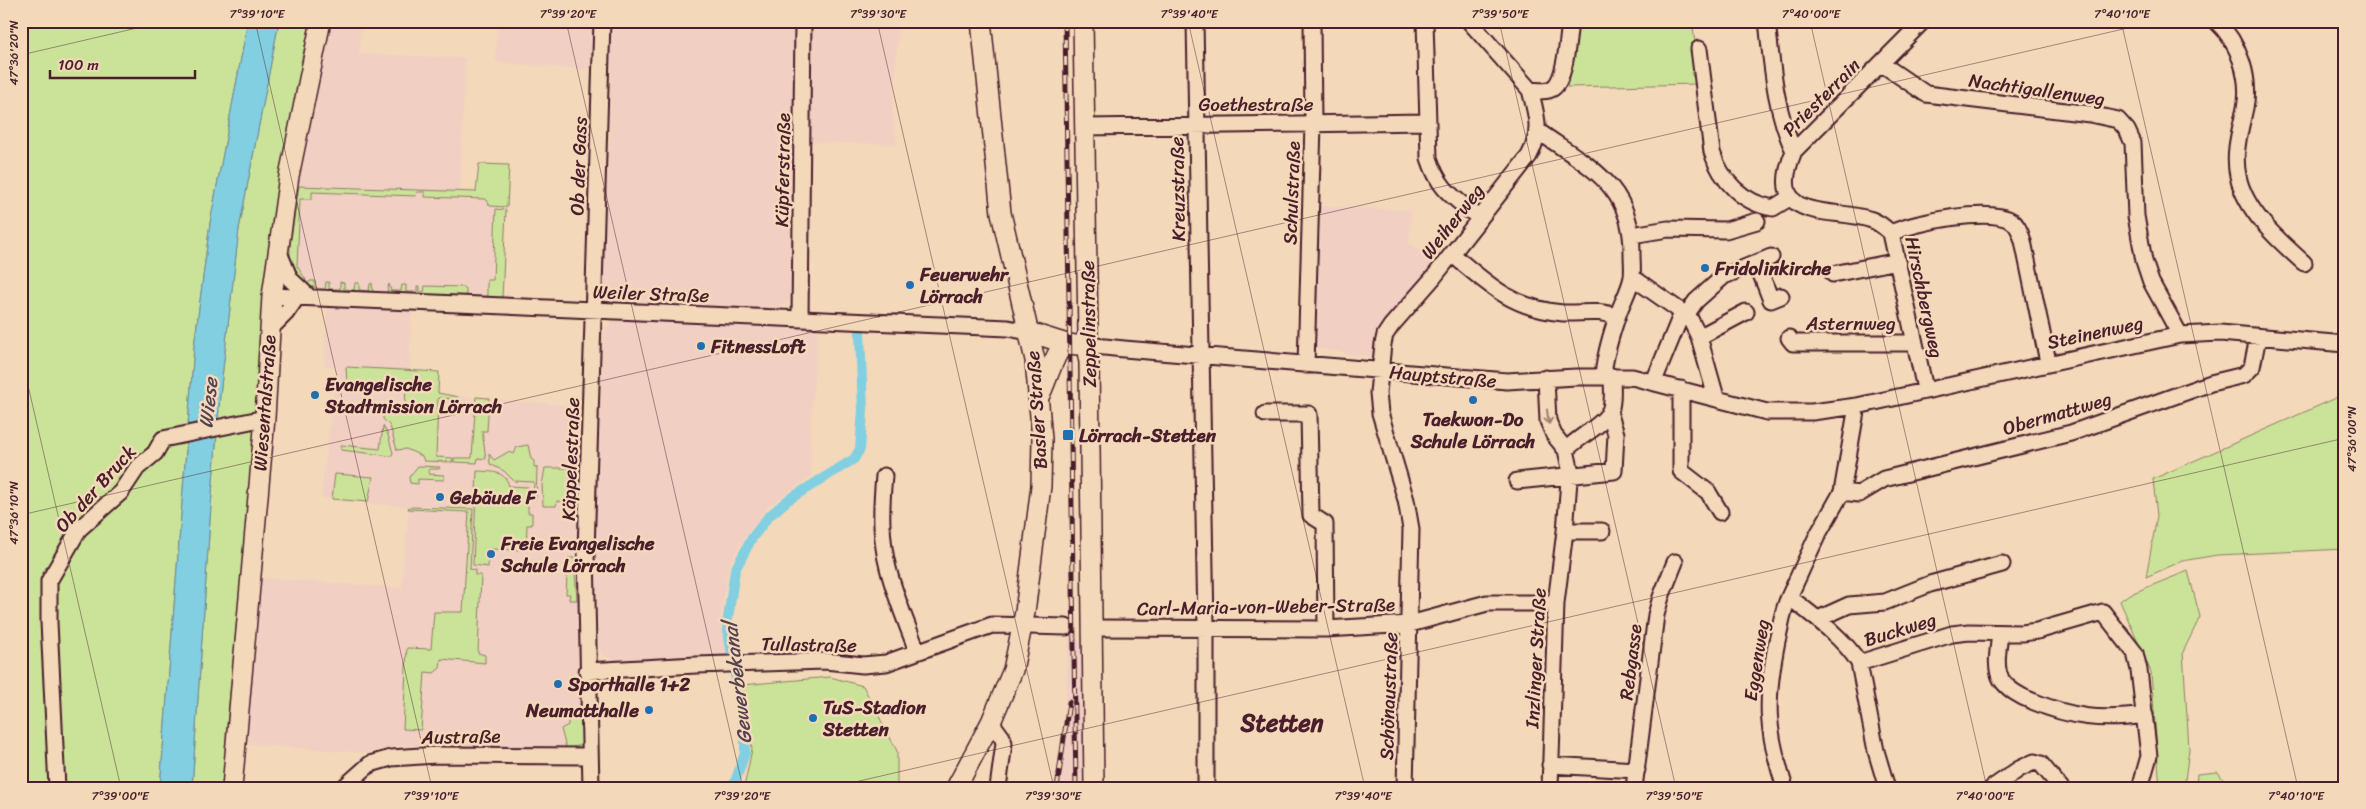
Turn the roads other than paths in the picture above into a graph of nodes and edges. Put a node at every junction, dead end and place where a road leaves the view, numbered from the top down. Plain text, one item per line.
1 (321, 21) edge
2 (602, 21) edge
3 (803, 21) edge
4 (980, 21) edge
5 (1083, 21) edge
6 (1195, 21) edge
7 (1312, 21) edge
8 (1469, 21) edge
9 (1570, 21) edge
10 (1767, 21) edge
11 (1923, 21) edge
12 (2216, 21) edge
13 (1426, 22) edge
14 (1699, 49) dead end
15 (1882, 64) junction
16 (1536, 90) junction
17 (1427, 122) junction
18 (1196, 124) junction
19 (1313, 124) junction
20 (1085, 127) junction
21 (1538, 131) junction
22 (1794, 151) junction
23 (1791, 197) junction
24 (1479, 218) junction
25 (1757, 221) dead end
26 (1891, 233) junction
27 (1632, 235) junction
28 (278, 250) junction
29 (1452, 254) junction
30 (1898, 262) junction
31 (2304, 263) dead end
32 (1833, 274) dead end
33 (1632, 277) junction
34 (272, 296) junction
35 (1781, 296) dead end
36 (303, 297) junction
37 (595, 311) junction
38 (1746, 312) dead end
39 (1684, 314) junction
40 (1617, 317) junction
41 (800, 319) junction
42 (269, 330) junction
43 (1029, 332) junction
44 (2180, 335) junction
45 (1699, 337) junction
46 (2258, 337) junction
47 (1789, 338) dead end
48 (1085, 341) junction
49 (1064, 343) junction
50 (1914, 343) junction
51 (2345, 344) edge
52 (1201, 356) junction
53 (2048, 362) junction
54 (1306, 365) junction
55 (1380, 370) junction
56 (1607, 376) junction
57 (1546, 378) junction
58 (1654, 381) junction
59 (1681, 389) junction
60 (1925, 389) junction
61 (1716, 397) junction
62 (1039, 398) junction
63 (1857, 406) junction
64 (1609, 412) junction
65 (1265, 414) dead end
66 (265, 418) junction
67 (1566, 450) junction
68 (884, 476) dead end
69 (1569, 476) junction
70 (1517, 481) dead end
71 (1842, 492) junction
72 (1720, 512) dead end
73 (1565, 531) junction
74 (1602, 531) dead end
75 (1675, 562) dead end
76 (2002, 564) dead end
77 (1788, 597) junction
78 (1556, 603) junction
79 (1818, 619) junction
80 (1410, 624) junction
81 (1023, 626) junction
82 (1206, 626) junction
83 (1066, 627) dead end
84 (1094, 628) junction
85 (1326, 629) junction
86 (2000, 632) junction
87 (916, 651) junction
88 (1860, 663) junction
89 (588, 671) junction
90 (2145, 715) junction
91 (991, 722) junction
92 (590, 756) junction
93 (1550, 765) junction
94 (1636, 770) junction
95 (58, 788) edge
96 (232, 788) edge
97 (343, 788) edge
98 (591, 788) edge
99 (956, 788) edge
100 (998, 788) edge
101 (1094, 788) edge
102 (1206, 788) edge
103 (1405, 788) edge
104 (1550, 788) edge
105 (1634, 788) edge
106 (1785, 788) edge
107 (1887, 788) edge
108 (1992, 788) edge
109 (2061, 788) edge
110 (2140, 788) edge

1 - 28 main road, Wiesentalstraße
2 - 37 street, Ob der Gass
3 - 41 street, Küpferstraße
4 - 43 main road, Basler Straße
5 - 20 main road, Zeppelinstraße
6 - 18 street, Kreuzstraße
7 - 19 street, Schulstraße
8 - 16 street
9 - 16 street
10 - 22 street
11 - 15 street, Priesterrain
12 - 31 street
13 - 17 street
14 - 23 street
15 - 22 street, Priesterrain
15 - 44 street, Nachtigallenweg
16 - 21 street
17 - 19 street, Goethestraße
17 - 24 street
18 - 19 street, Goethestraße
18 - 20 street, Goethestraße
18 - 52 street, Kreuzstraße
19 - 54 street, Schulstraße
20 - 48 main road, Zeppelinstraße
21 - 24 street, Weiherweg
21 - 27 street
22 - 23 street, Priesterrain
23 - 26 street, Hirschbergweg
24 - 29 street, Weiherweg
25 - 27 street
26 - 30 street, Hirschbergweg
26 - 53 street
27 - 33 street
28 - 34 main road, Wiesentalstraße
28 - 36 street
29 - 40 street
29 - 55 street, Weiherweg
30 - 32 street
30 - 50 street, Hirschbergweg
33 - 39 street
33 - 40 street
34 - 36 street, Weiler Straße
34 - 42 main road, Wiesentalstraße
35 - 39 street
36 - 37 street, Weiler Straße
36 - 42 street
37 - 41 street, Weiler Straße
37 - 89 street, Käppelestraße
38 - 45 street
39 - 45 street
39 - 58 street
40 - 56 street
41 - 43 street, Weiler Straße
42 - 66 main road, Wiesentalstraße
43 - 49 main road, Hauptstraße
43 - 62 main road, Basler Straße
44 - 46 street, Steinenweg
44 - 53 street, Steinenweg
45 - 61 street
46 - 51 street, Steinenweg
46 - 71 street, Obermattweg
47 - 50 street, Asternweg
48 - 49 main road, Hauptstraße
48 - 52 street, Hauptstraße
48 - 84 main road, Zeppelinstraße
49 - 62 main road
50 - 60 street, Hirschbergweg
52 - 54 street, Hauptstraße
52 - 82 street, Kreuzstraße
53 - 60 street, Steinenweg
54 - 55 street, Hauptstraße
55 - 57 street, Hauptstraße
55 - 80 street, Schönaustraße
56 - 57 street, Hauptstraße
56 - 58 street, Hauptstraße
56 - 64 street
57 -> 67 street, Inzlinger Straße
58 - 59 street, Hauptstraße
59 - 61 street, Hauptstraße
59 - 72 street
60 - 63 street, Steinenweg
61 - 63 street, Hauptstraße
62 - 81 main road, Basler Straße
63 - 71 street
64 - 67 street
64 - 69 street
65 - 85 street
66 - 95 street, Ob der Bruck
66 - 96 main road, Wiesentalstraße
67 - 69 street, Inzlinger Straße
68 - 87 street
69 - 70 street
69 - 73 street, Inzlinger Straße
71 - 77 street
73 - 74 street
73 - 78 street, Inzlinger Straße
75 - 94 street, Rebgasse
76 - 79 street
77 - 79 street, Buckweg
77 - 106 street, Eggenweg
78 - 80 street, Carl-Maria-von-Weber-Straße
78 - 93 street, Inzlinger Straße
79 - 88 street, Buckweg
80 - 85 street, Carl-Maria-von-Weber-Straße
80 - 103 street, Schönaustraße
81 - 83 street
81 - 87 street, Tullastraße
81 - 91 main road, Basler Straße
82 - 84 street, Carl-Maria-von-Weber-Straße
82 - 85 street, Carl-Maria-von-Weber-Straße
82 - 102 street, Kreuzstraße
84 - 101 main road, Zeppelinstraße
86 - 88 street, Buckweg
86 - 90 street
86 - 90 street, Buckweg
87 - 89 street, Tullastraße
88 - 107 street
89 - 92 street, Käppelestraße
90 - 110 street
91 - 99 main road, Basler Straße
91 - 100 street
92 - 97 street, Austraße
92 - 98 street, Käppelestraße
93 - 94 street
93 - 104 street, Inzlinger Straße
94 - 105 street, Rebgasse
108 - 109 street

